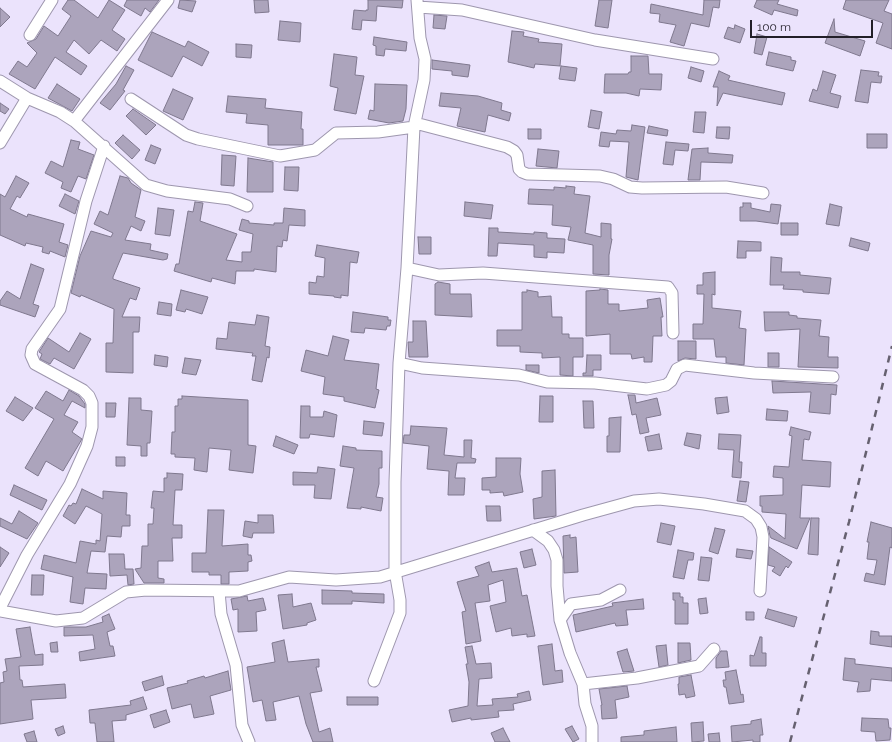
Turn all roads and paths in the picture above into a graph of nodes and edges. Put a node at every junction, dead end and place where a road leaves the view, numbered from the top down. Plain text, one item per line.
1 (52, 0) edge
2 (168, 0) edge
3 (418, 4) edge
4 (30, 35) dead end
5 (713, 59) dead end
6 (0, 81) edge
7 (27, 98) junction
8 (130, 99) dead end
9 (74, 121) junction
10 (415, 125) junction
11 (0, 143) edge
12 (104, 146) junction
13 (763, 193) dead end
14 (246, 206) dead end
15 (407, 268) junction
16 (673, 333) dead end
17 (399, 363) junction
18 (833, 377) dead end
19 (533, 530) junction
20 (395, 571) junction
21 (620, 590) dead end
22 (218, 591) junction
23 (760, 591) dead end
24 (0, 609) edge
25 (560, 620) junction
26 (714, 649) dead end
27 (374, 681) dead end
28 (583, 684) junction
29 (249, 742) edge
30 (592, 742) edge

1 - 4 street
2 - 9 street
3 - 5 street
3 - 10 street
6 - 7 street
7 - 9 street
7 - 11 street
8 - 10 street
9 - 12 street
10 - 13 street
10 - 15 street
12 - 14 street
12 - 24 street
15 - 16 street
15 - 17 street
17 - 18 street
17 - 20 street
19 - 20 street
19 - 23 street
19 - 25 street
20 - 22 street
20 - 27 street
21 - 25 street
22 - 24 street
22 - 29 street
25 - 28 street
26 - 28 street
28 - 30 street

